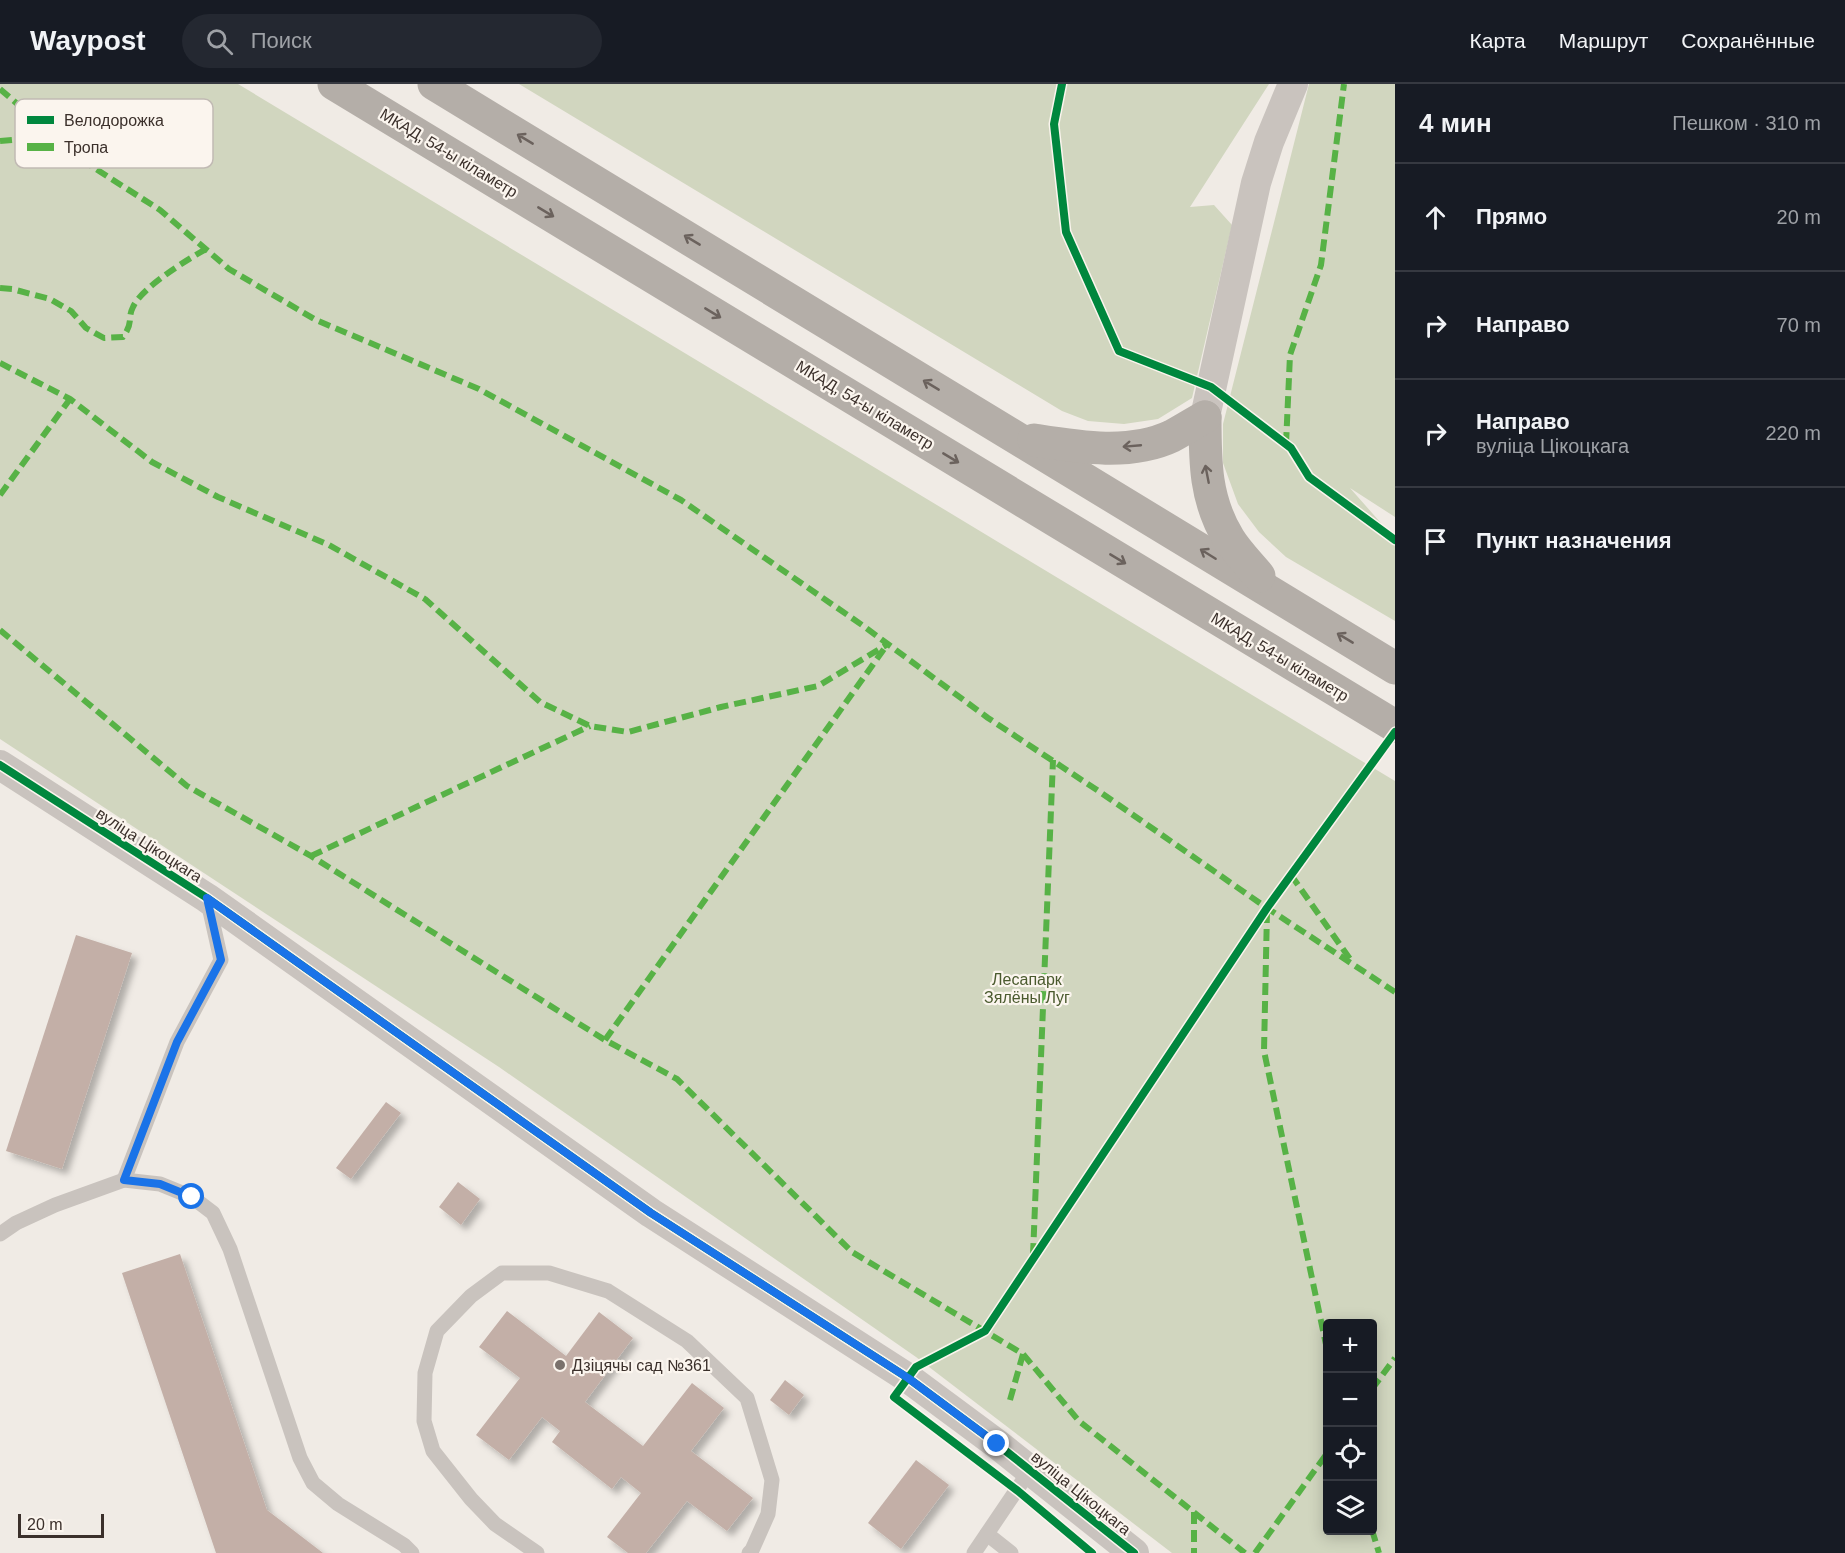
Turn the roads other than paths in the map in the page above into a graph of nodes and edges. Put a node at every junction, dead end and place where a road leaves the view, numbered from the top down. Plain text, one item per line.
1 (334, 84) edge
2 (434, 84) edge
3 (1293, 84) edge
4 (1205, 417) junction
5 (1017, 437) junction
6 (1275, 596) junction
7 (1395, 668) edge
8 (1395, 726) edge
9 (0, 765) edge
10 (207, 898) junction
11 (124, 1180) junction
12 (0, 1234) edge
13 (1030, 1470) junction
14 (987, 1534) junction
15 (412, 1553) edge
16 (537, 1553) edge
17 (749, 1553) edge
18 (974, 1553) edge
19 (1011, 1553) edge
20 (1134, 1553) edge

1 -> 8 highway, МКАД, 54-ы кіламетр
5 -> 2 highway
3 - 4 street
4 -> 5 highway
6 -> 4 highway
6 -> 5 highway
7 -> 6 highway
9 - 10 street, вуліца Цікоцкага
10 - 11 lane
10 - 13 street, вуліца Цікоцкага
11 - 12 lane
11 - 15 lane
13 - 14 lane
13 - 20 street, вуліца Цікоцкага
14 - 18 lane
14 - 19 lane
16 - 17 lane

